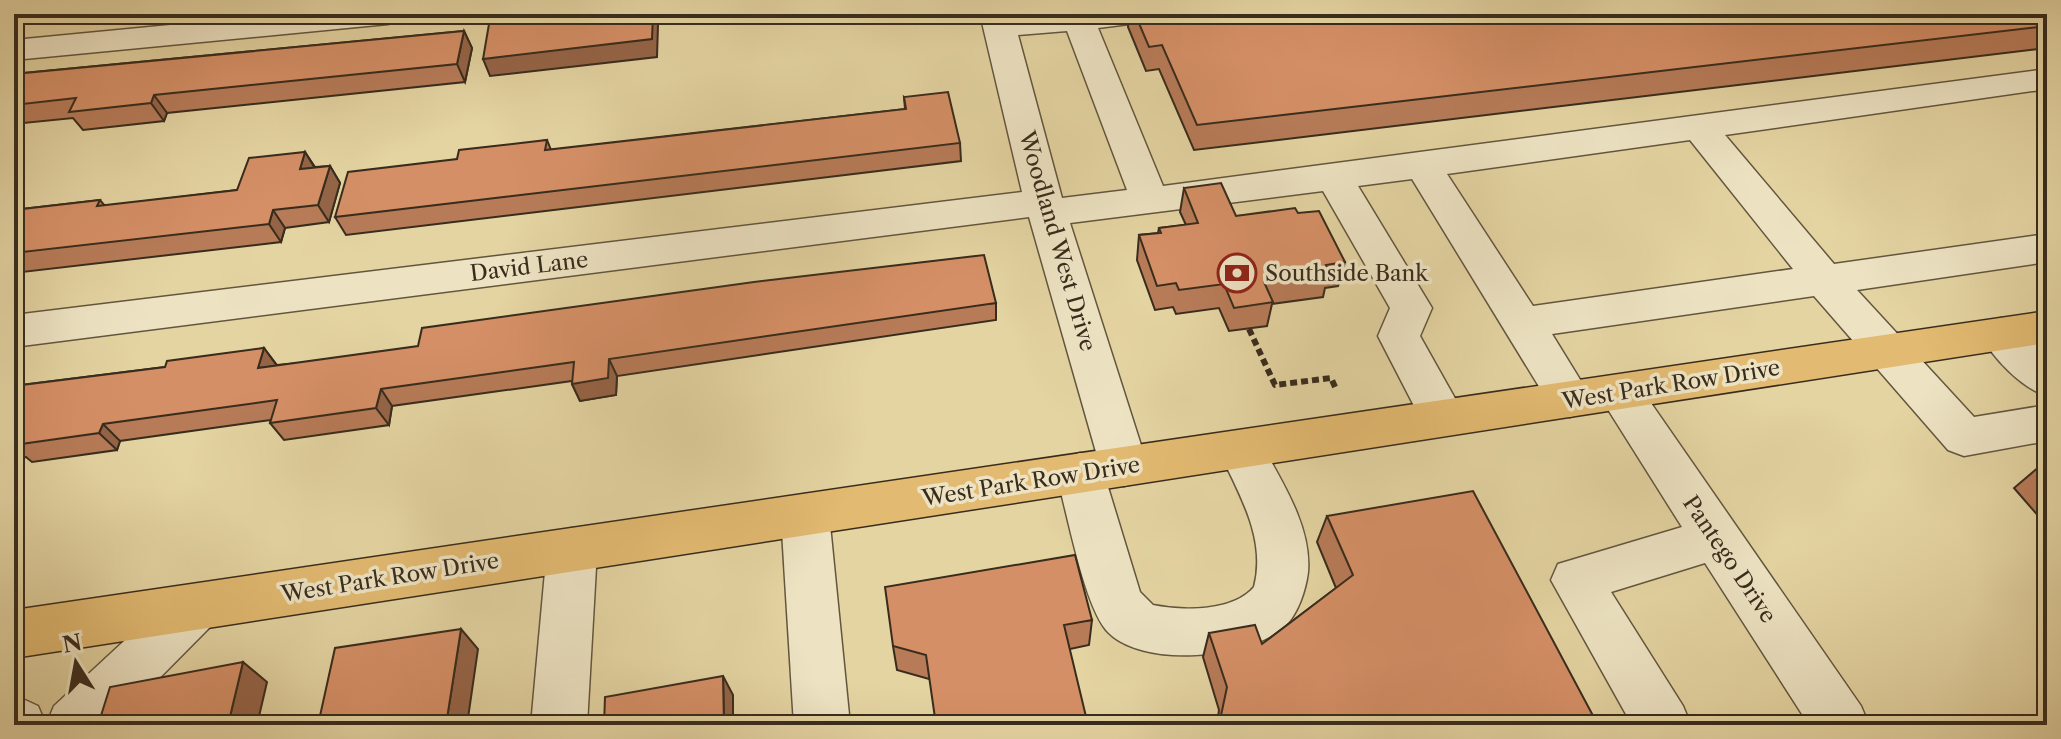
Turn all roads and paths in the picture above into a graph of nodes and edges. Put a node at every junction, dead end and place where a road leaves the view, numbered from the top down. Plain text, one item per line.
1 (388, 14) edge
2 (1142, 14) edge
3 (1079, 20) junction
4 (998, 21) edge
5 (14, 50) edge
6 (2039, 88) edge
7 (1698, 126) junction
8 (1422, 164) junction
9 (1334, 177) junction
10 (1151, 201) junction
11 (1046, 208) junction
12 (2047, 248) edge
13 (1824, 280) junction
14 (1522, 323) junction
15 (2047, 327) edge
16 (1249, 329) edge
17 (14, 331) edge
18 (2001, 334) junction
19 (1890, 351) junction
20 (2047, 379) edge
21 (1336, 389) dead end
22 (1619, 392) junction
23 (1570, 399) junction
24 (1443, 418) junction
25 (2047, 423) edge
26 (1241, 449) junction
27 (1102, 470) junction
28 (805, 515) junction
29 (1716, 538) junction
30 (572, 550) junction
31 (196, 607) junction
32 (14, 634) edge
33 (74, 725) edge
34 (559, 725) edge
35 (822, 725) edge
36 (1663, 725) edge
37 (1841, 725) edge

1 - 5 street
2 - 3 street
3 - 4 street
3 - 10 street
4 - 11 street, Woodland West Drive
6 - 7 street, David Lane
7 - 8 street, David Lane
7 - 13 street
8 - 9 street, David Lane
8 - 14 street
9 - 10 street, David Lane
9 - 24 street
10 - 11 street, David Lane
11 - 17 street, David Lane
11 - 27 street, Woodland West Drive
12 - 13 street
13 - 14 street
13 - 19 street
14 - 23 street
15 - 18 main road, West Park Row Drive
16 - 21 path
18 - 19 main road, West Park Row Drive
18 - 20 street
19 - 22 main road, West Park Row Drive
19 - 25 street
22 - 23 main road, West Park Row Drive
22 - 29 street, Pantego Drive
23 - 24 main road, West Park Row Drive
24 - 26 main road, West Park Row Drive
26 - 27 main road, West Park Row Drive
26 - 27 street
27 - 28 main road, West Park Row Drive
28 - 30 main road, West Park Row Drive
28 - 35 street
29 - 36 street
29 - 37 street, Pantego Drive
30 - 31 main road, West Park Row Drive
30 - 34 street
31 - 32 main road, West Park Row Drive
31 - 33 street

